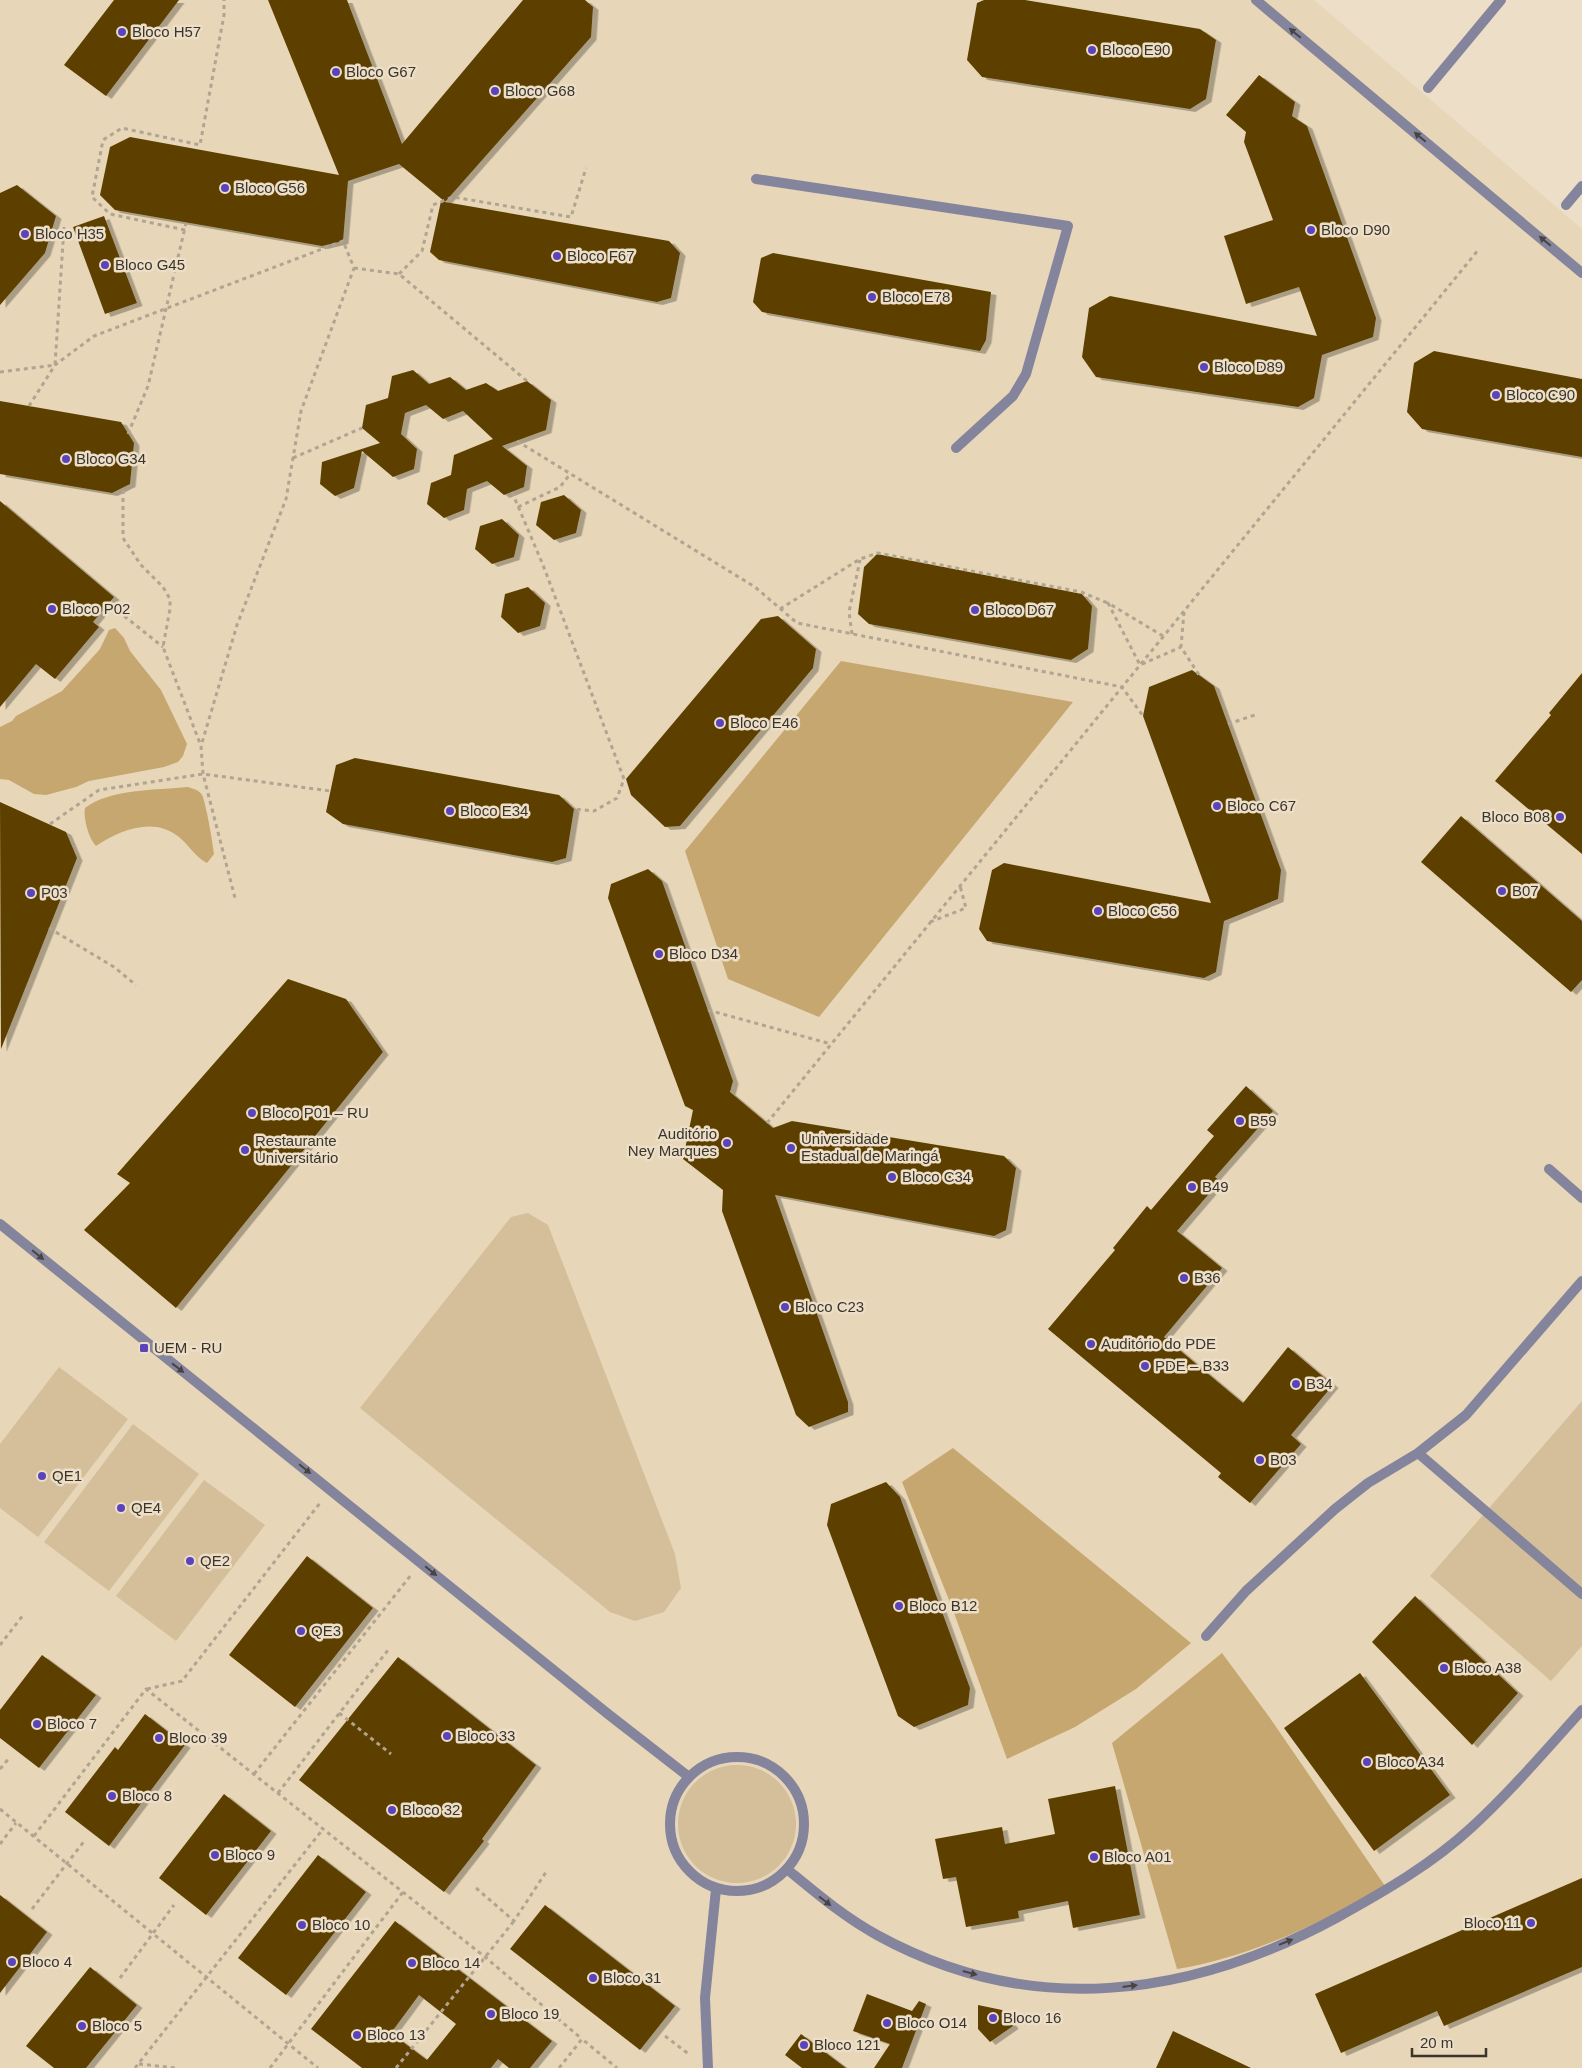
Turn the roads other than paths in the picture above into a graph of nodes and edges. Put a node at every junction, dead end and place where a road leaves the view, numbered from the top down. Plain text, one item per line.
1 (1256, 0) edge
2 (1501, 0) edge
3 (1428, 88) dead end
4 (756, 179) dead end
5 (1582, 186) edge
6 (1566, 205) dead end
7 (1582, 273) edge
8 (956, 448) dead end
9 (1549, 1169) dead end
10 (1582, 1198) edge
11 (0, 1224) edge
12 (1582, 1281) edge
13 (1418, 1453) junction
14 (1582, 1594) edge
15 (1206, 1636) dead end
16 (1582, 1710) edge
17 (689, 1776) junction
18 (788, 1870) junction
19 (716, 1889) junction
20 (708, 2068) edge

7 -> 1 street
2 - 3 street
4 - 8 street
5 - 6 street
9 - 10 street
11 -> 17 street
12 - 13 street
13 - 14 street
13 - 15 street
18 -> 16 street
17 - 18 street
17 - 19 street
18 - 19 street
19 - 20 street

